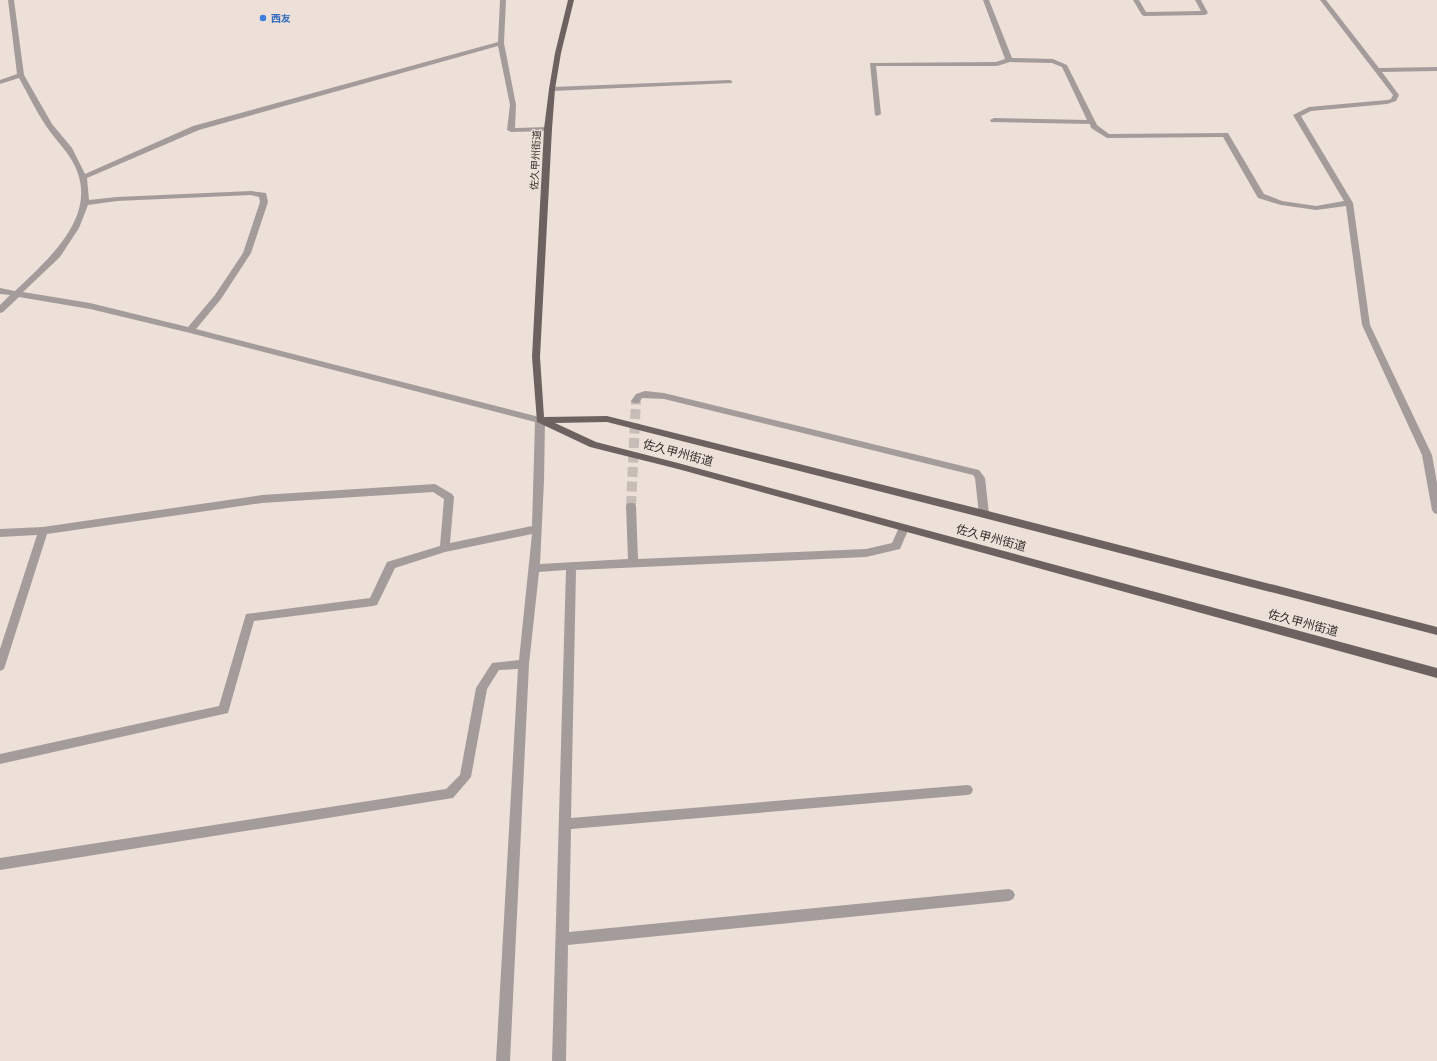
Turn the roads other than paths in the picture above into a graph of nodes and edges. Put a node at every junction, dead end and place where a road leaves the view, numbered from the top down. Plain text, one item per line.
1 (11, 0) edge
2 (503, 0) edge
3 (571, 0) edge
4 (986, 0) edge
5 (1136, 0) edge
6 (1198, 0) edge
7 (1323, 0) edge
8 (501, 43) junction
9 (1009, 60) junction
10 (1437, 69) edge
11 (1377, 70) junction
12 (21, 75) junction
13 (0, 82) edge
14 (730, 82) dead end
15 (552, 89) junction
16 (877, 114) dead end
17 (994, 120) dead end
18 (1092, 122) junction
19 (548, 129) junction
20 (83, 177) junction
21 (85, 203) junction
22 (1349, 203) junction
23 (0, 291) edge
24 (16, 293) junction
25 (0, 310) edge
26 (190, 330) junction
27 (636, 401) dead end
28 (540, 420) junction
29 (1433, 470) edge
30 (631, 506) tunnel mouth
31 (1437, 510) edge
32 (984, 514) junction
33 (536, 528) junction
34 (904, 528) junction
35 (43, 531) junction
36 (0, 533) edge
37 (445, 548) junction
38 (633, 563) junction
39 (571, 566) junction
40 (533, 568) junction
41 (1437, 631) edge
42 (524, 664) junction
43 (0, 666) edge
44 (1437, 673) edge
45 (0, 759) edge
46 (967, 790) dead end
47 (565, 824) junction
48 (0, 864) edge
49 (1009, 895) dead end
50 (562, 939) junction
51 (503, 1061) edge
52 (559, 1061) edge

1 - 12 street
2 - 8 street
3 - 15 main road, 佐久甲州街道
4 - 9 street
5 - 6 street
7 - 11 street
8 - 19 street
8 - 20 street
9 - 16 street
9 - 18 street
10 - 11 street
11 - 22 street
12 - 13 street
12 - 20 street
14 - 15 street
15 - 19 main road, 佐久甲州街道
17 - 18 street
18 - 22 street
19 - 28 main road, 佐久甲州街道
20 - 21 street
21 - 24 street
21 - 26 street
22 - 29 street
23 - 24 street
24 - 25 street
24 - 26 street
26 - 28 street
27 - 32 street
28 - 32 main road, 佐久甲州街道
28 - 33 street
28 - 34 main road, 佐久甲州街道
29 - 31 street
30 - 38 street
32 - 41 main road, 佐久甲州街道
33 - 37 street
33 - 40 street
34 - 38 street
34 - 44 main road, 佐久甲州街道
35 - 36 street
35 - 37 street
35 - 43 street
37 - 45 street
38 - 39 street
39 - 40 street
39 - 47 street
40 - 42 street
42 - 48 street
42 - 51 street
46 - 47 street
47 - 50 street
49 - 50 street
50 - 52 street

